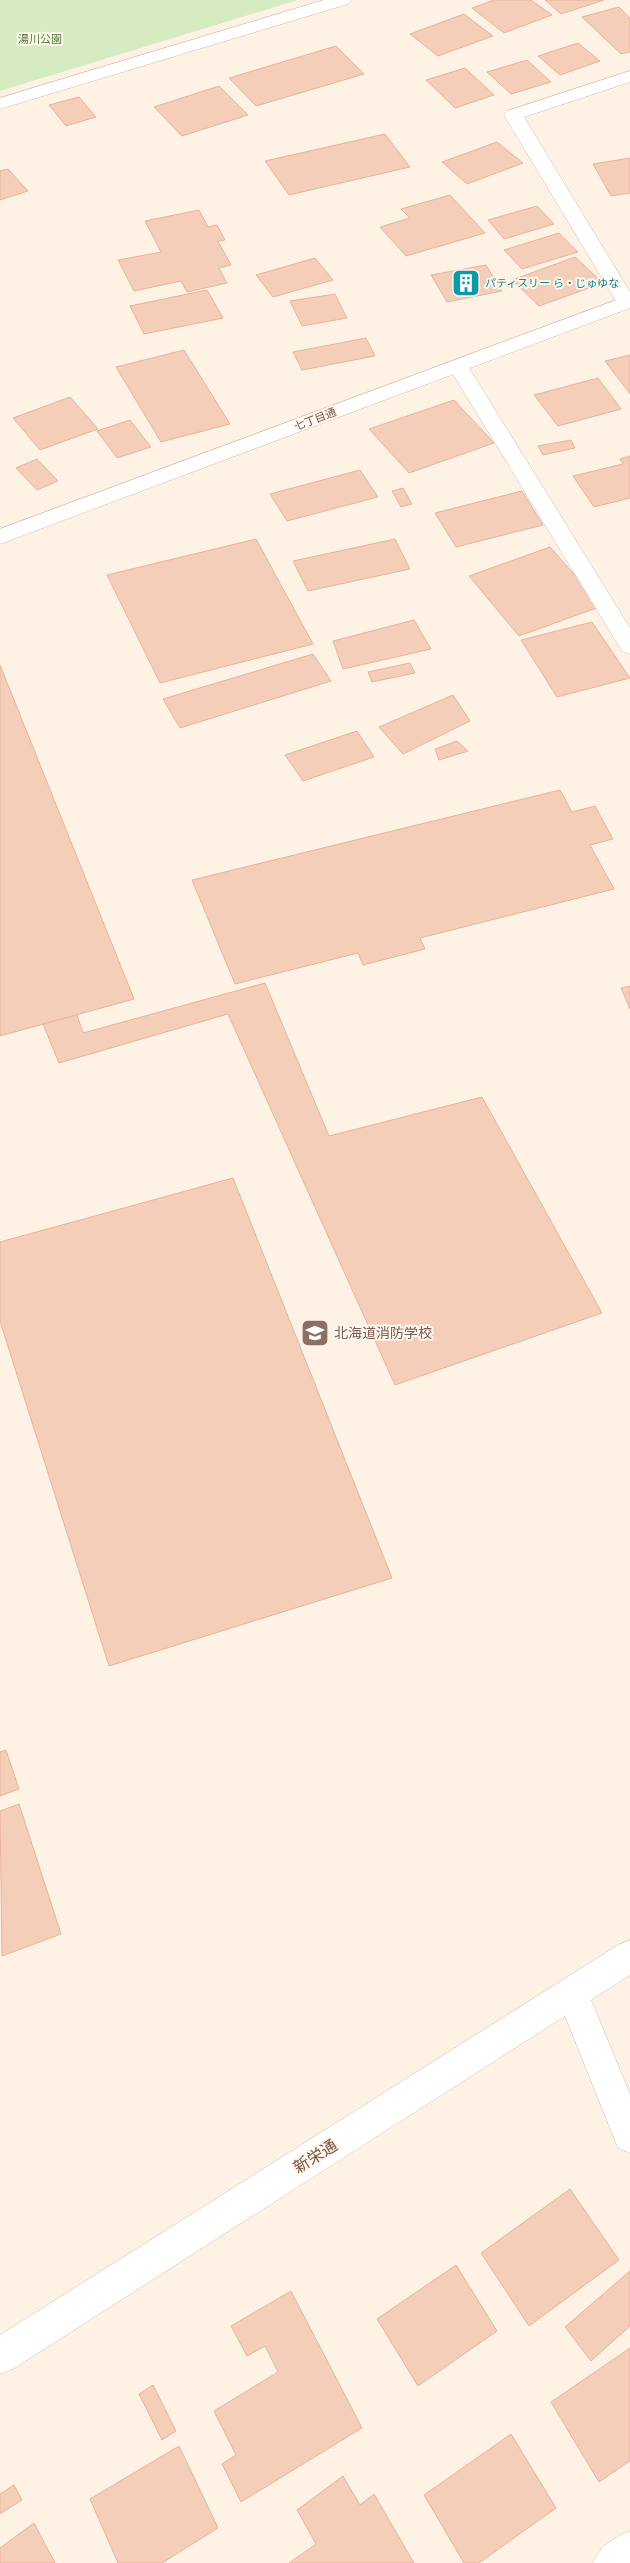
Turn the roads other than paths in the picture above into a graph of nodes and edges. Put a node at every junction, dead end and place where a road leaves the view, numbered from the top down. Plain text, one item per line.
1 (342, 0) edge
2 (630, 76) edge
3 (0, 104) edge
4 (628, 302) edge
5 (458, 366) junction
6 (0, 537) edge
7 (630, 646) edge
8 (630, 1956) edge
9 (572, 1993) junction
10 (630, 2136) edge
11 (0, 2356) edge
12 (630, 2550) edge
13 (612, 2563) edge

1 - 3 street
2 - 4 street
4 - 5 street, 七丁目通
5 - 6 street, 七丁目通
5 - 7 street
8 - 9 street, 新栄通
9 - 10 street
9 - 11 street, 新栄通
12 - 13 street

